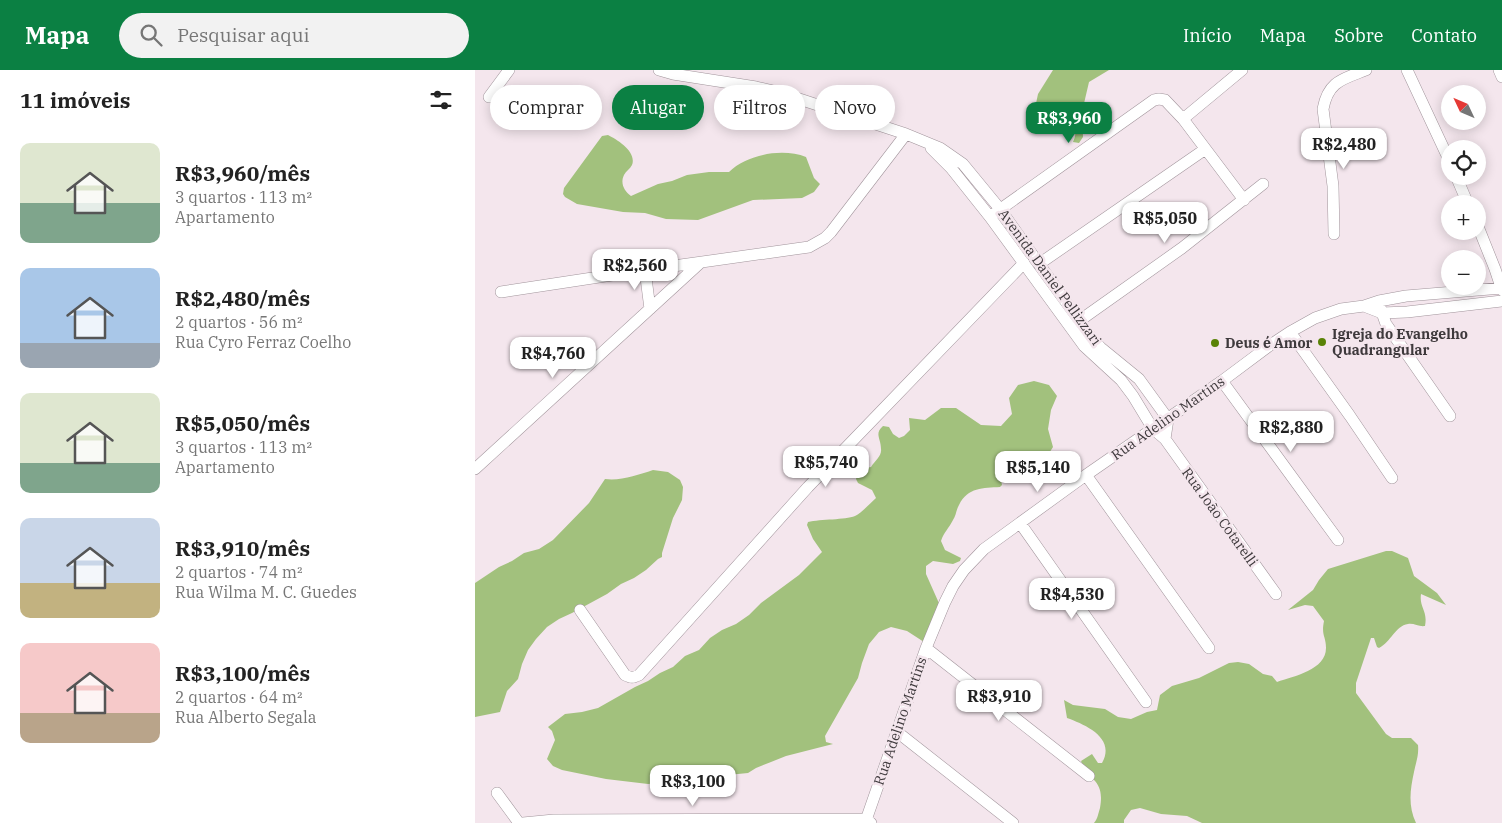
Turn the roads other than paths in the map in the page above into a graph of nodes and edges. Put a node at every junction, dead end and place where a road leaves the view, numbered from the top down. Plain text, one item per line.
1 (509, 70) edge
2 (659, 70) edge
3 (1243, 70) edge
4 (1366, 70) edge
5 (1407, 70) edge
6 (1499, 70) edge
7 (1502, 77) edge
8 (489, 98) dead end
9 (1183, 119) junction
10 (906, 134) junction
11 (926, 142) junction
12 (1441, 143) edge
13 (1205, 150) junction
14 (1263, 184) dead end
15 (1243, 200) junction
16 (1000, 209) junction
17 (990, 217) junction
18 (1334, 234) dead end
19 (1483, 240) edge
20 (700, 263) junction
21 (1024, 263) junction
22 (1039, 264) junction
23 (645, 270) junction
24 (1502, 289) edge
25 (501, 292) dead end
26 (1502, 301) edge
27 (1380, 307) junction
28 (650, 309) junction
29 (1079, 321) junction
30 (1290, 332) junction
31 (1222, 381) junction
32 (1451, 416) dead end
33 (1168, 419) junction
34 (1153, 429) junction
35 (1165, 439) junction
36 (475, 469) edge
37 (1086, 476) junction
38 (1392, 478) dead end
39 (1020, 523) junction
40 (1338, 540) dead end
41 (1276, 594) dead end
42 (580, 610) dead end
43 (926, 648) junction
44 (1209, 648) dead end
45 (1146, 702) dead end
46 (897, 731) junction
47 (1089, 776) dead end
48 (497, 793) dead end
49 (867, 822) edge
50 (519, 823) edge
51 (523, 823) edge
52 (1013, 823) edge

1 - 8 street
2 - 10 street, Avenida Daniel Pellizzari
3 - 9 street
4 - 18 street
5 - 12 street
6 - 7 street
9 - 13 street
9 - 16 street
10 - 11 street, Avenida Daniel Pellizzari
10 - 20 street
11 - 16 street, Avenida Daniel Pellizzari
11 - 17 street, Avenida Daniel Pellizzari
13 - 15 street
13 - 22 street
14 - 15 street
15 - 29 street
16 - 17 street
16 - 22 street, Avenida Daniel Pellizzari
17 - 21 street, Avenida Daniel Pellizzari
19 - 24 street
20 - 23 street
20 - 28 street
21 - 34 street, Avenida Daniel Pellizzari
21 - 42 street
22 - 29 street, Avenida Daniel Pellizzari
23 - 25 street
23 - 28 street
24 - 27 street
26 - 27 street, Rua Adelino Martins
27 - 30 street, Rua Adelino Martins
27 - 32 street
28 - 36 street
29 - 33 street, Avenida Daniel Pellizzari
30 - 31 street, Rua Adelino Martins
30 - 38 street
31 - 33 street, Rua Adelino Martins
31 - 40 street
33 - 34 street, Rua Adelino Martins
33 - 35 street
34 - 35 street, Rua João Cotarelli
34 - 37 street, Rua Adelino Martins
35 - 41 street, Rua João Cotarelli
37 - 39 street, Rua Adelino Martins
37 - 44 street
39 - 43 street, Rua Adelino Martins
39 - 45 street
43 - 46 street, Rua Adelino Martins
43 - 47 street
46 - 49 street, Rua Adelino Martins
46 - 52 street
48 - 50 street
49 - 51 street

